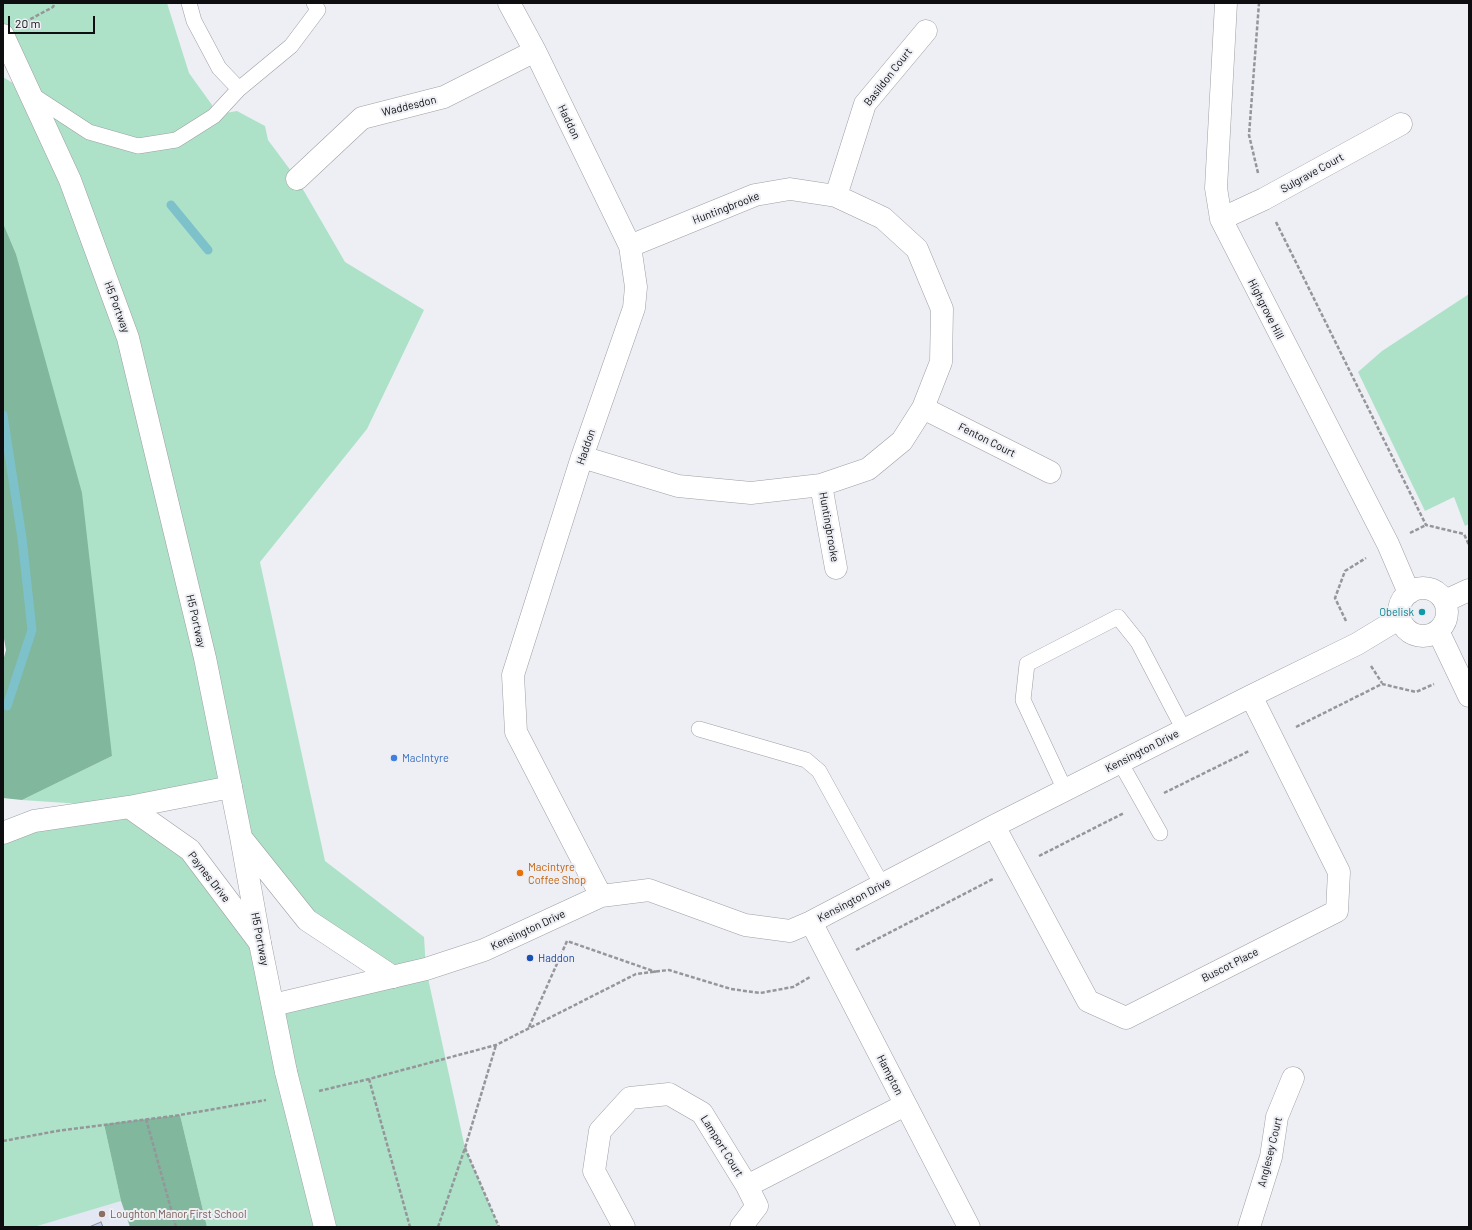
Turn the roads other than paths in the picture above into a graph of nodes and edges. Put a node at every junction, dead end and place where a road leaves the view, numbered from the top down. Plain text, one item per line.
1 (189, 3) edge
2 (509, 3) edge
3 (1226, 3) edge
4 (320, 5) edge
5 (926, 31) dead end
6 (3, 35) edge
7 (535, 50) junction
8 (26, 85) junction
9 (239, 89) junction
10 (1401, 124) dead end
11 (297, 179) dead end
12 (836, 196) junction
13 (1221, 219) junction
14 (630, 246) junction
15 (923, 408) junction
16 (582, 458) junction
17 (1050, 472) dead end
18 (821, 485) junction
19 (836, 568) dead end
20 (1469, 590) edge
21 (1409, 593) junction
22 (1445, 601) junction
23 (1400, 618) junction
24 (1438, 631) junction
25 (1250, 696) junction
26 (1469, 696) edge
27 (699, 729) dead end
28 (1184, 730) junction
29 (1120, 762) junction
30 (231, 788) junction
31 (1065, 790) junction
32 (129, 807) junction
33 (994, 826) junction
34 (3, 833) edge
35 (1160, 833) dead end
36 (241, 837) junction
37 (882, 885) junction
38 (601, 896) junction
39 (811, 922) junction
40 (260, 943) junction
41 (393, 977) junction
42 (273, 1005) junction
43 (1293, 1078) dead end
44 (906, 1105) junction
45 (747, 1186) junction
46 (325, 1227) edge
47 (624, 1227) edge
48 (741, 1227) edge
49 (969, 1227) edge
50 (1249, 1227) edge

1 - 9 lane
2 - 7 street, Haddon
3 - 13 street, Highgrove Hill
4 - 9 lane
5 - 12 street, Basildon Court
6 - 8 street, H5 Portway
7 - 11 street, Waddesdon
7 - 14 street, Haddon
8 - 9 lane
8 - 30 street, H5 Portway
10 - 13 street, Sulgrave Court
12 - 14 street, Huntingbrooke
12 - 15 street, Huntingbrooke
13 - 21 street, Highgrove Hill
14 - 16 street, Haddon
15 - 17 street, Fenton Court
15 - 18 street, Huntingbrooke
16 - 18 street, Huntingbrooke
16 - 38 street, Haddon
18 - 19 street, Huntingbrooke
20 - 22 street
21 - 22 street
21 - 23 street
22 - 24 street
23 - 24 street
23 - 25 street, Kensington Drive
24 - 26 street
25 - 28 street, Kensington Drive
25 - 33 street, Buscot Place
27 - 37 lane
28 - 29 street, Kensington Drive
28 - 31 lane
29 - 31 street, Kensington Drive
29 - 35 lane
30 - 32 street
30 - 36 street, H5 Portway
31 - 33 street, Kensington Drive
32 - 34 street
32 - 40 street, Paynes Drive
33 - 37 street, Kensington Drive
36 - 40 street, H5 Portway
36 - 41 street
37 - 39 street, Kensington Drive
38 - 39 street, Kensington Drive
38 - 41 street, Kensington Drive
39 - 44 street, Hampton
40 - 42 street, H5 Portway
41 - 42 street, Kensington Drive
42 - 46 street, H5 Portway, bridge
43 - 50 street, Anglesey Court
44 - 45 street, Lamport Court
44 - 49 street, Hampton
45 - 47 street, Lamport Court
45 - 48 street, Lamport Court

